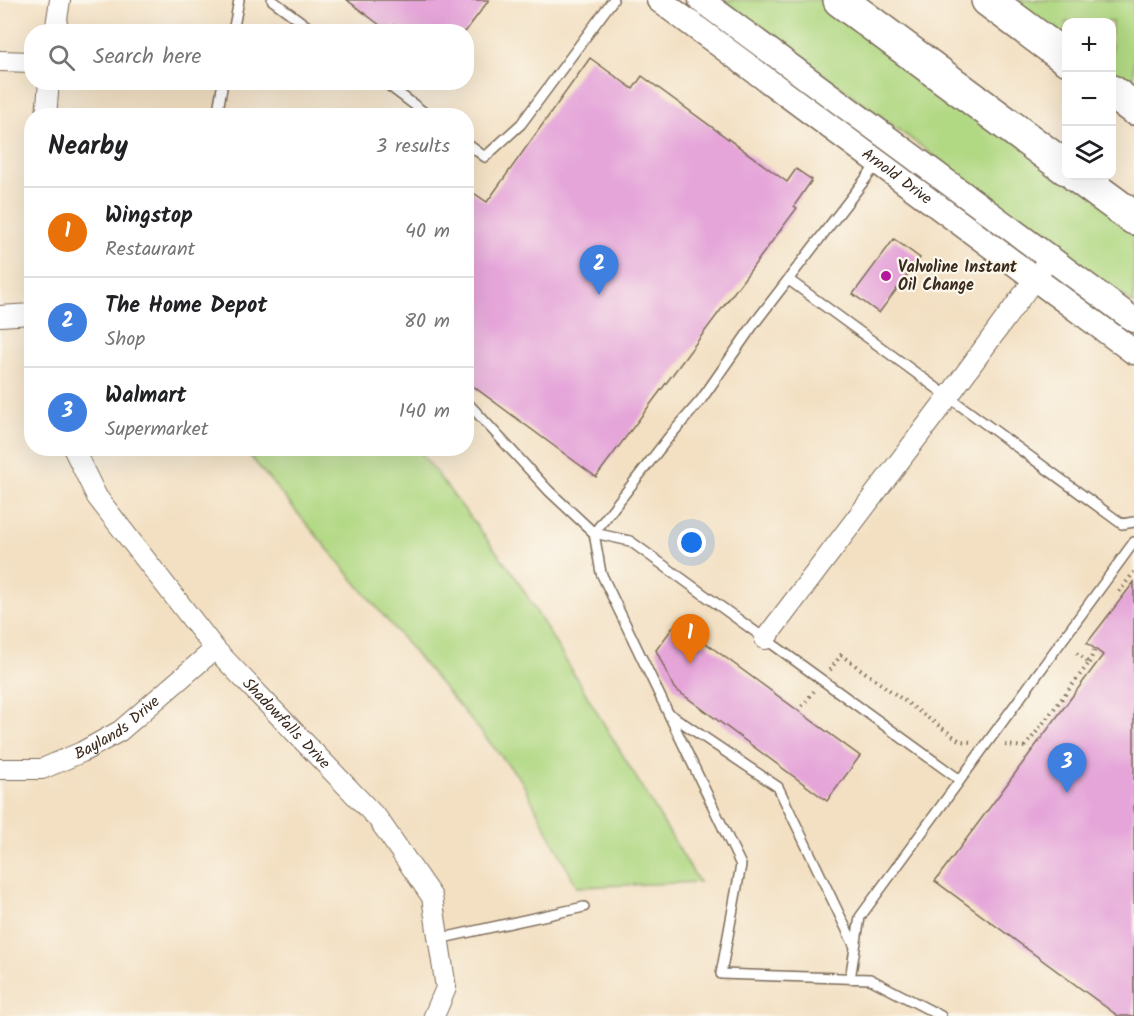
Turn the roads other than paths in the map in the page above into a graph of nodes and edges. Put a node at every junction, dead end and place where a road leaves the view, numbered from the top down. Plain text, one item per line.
1 (60, 0) edge
2 (239, 0) edge
3 (272, 0) edge
4 (613, 0) edge
5 (659, 0) edge
6 (701, 0) edge
7 (840, 0) edge
8 (988, 0) edge
9 (56, 24) edge
10 (234, 24) edge
11 (304, 24) edge
12 (1062, 55) edge
13 (0, 61) edge
14 (24, 62) edge
15 (48, 90) edge
16 (222, 90) edge
17 (395, 90) edge
18 (1116, 95) edge
19 (47, 108) edge
20 (218, 108) edge
21 (418, 108) edge
22 (1134, 108) edge
23 (474, 149) edge
24 (878, 162) junction
25 (1062, 165) edge
26 (1082, 180) edge
27 (1134, 218) edge
28 (1050, 258) junction
29 (1035, 278) junction
30 (789, 280) junction
31 (24, 314) edge
32 (0, 316) edge
33 (1134, 320) edge
34 (1134, 352) edge
35 (948, 397) junction
36 (474, 409) edge
37 (77, 456) edge
38 (1134, 522) edge
39 (594, 533) junction
40 (1134, 542) edge
41 (765, 639) junction
42 (215, 649) junction
43 (669, 713) junction
44 (0, 769) edge
45 (960, 780) junction
46 (584, 907) dead end
47 (438, 939) junction
48 (855, 947) junction
49 (850, 979) junction
50 (434, 1016) edge
51 (941, 1016) edge

1 - 9 street
2 - 10 lane
3 - 11 lane
4 - 23 lane
5 - 24 street, Arnold Drive
6 - 28 street, Arnold Drive
7 - 25 highway
8 - 12 highway
13 - 14 street
15 - 19 street
16 - 20 lane
17 - 21 lane
18 - 22 highway
24 - 29 street, Arnold Drive
24 - 30 lane
26 - 27 highway
28 - 29 street
28 - 33 street, Arnold Drive
29 - 34 street, Arnold Drive
29 - 35 street
30 - 35 lane
30 - 39 lane
31 - 32 street
35 - 38 lane
35 - 41 street
36 - 39 lane
37 - 42 street, Shadowfalls Drive
39 - 41 lane
39 - 43 lane
40 - 45 lane
41 - 45 lane
42 - 44 street, Baylands Drive
42 - 47 street, Shadowfalls Drive
43 - 48 lane
43 - 49 lane
45 - 48 lane
46 - 47 lane
47 - 50 street, Shadowfalls Drive
48 - 49 lane
49 - 51 lane

